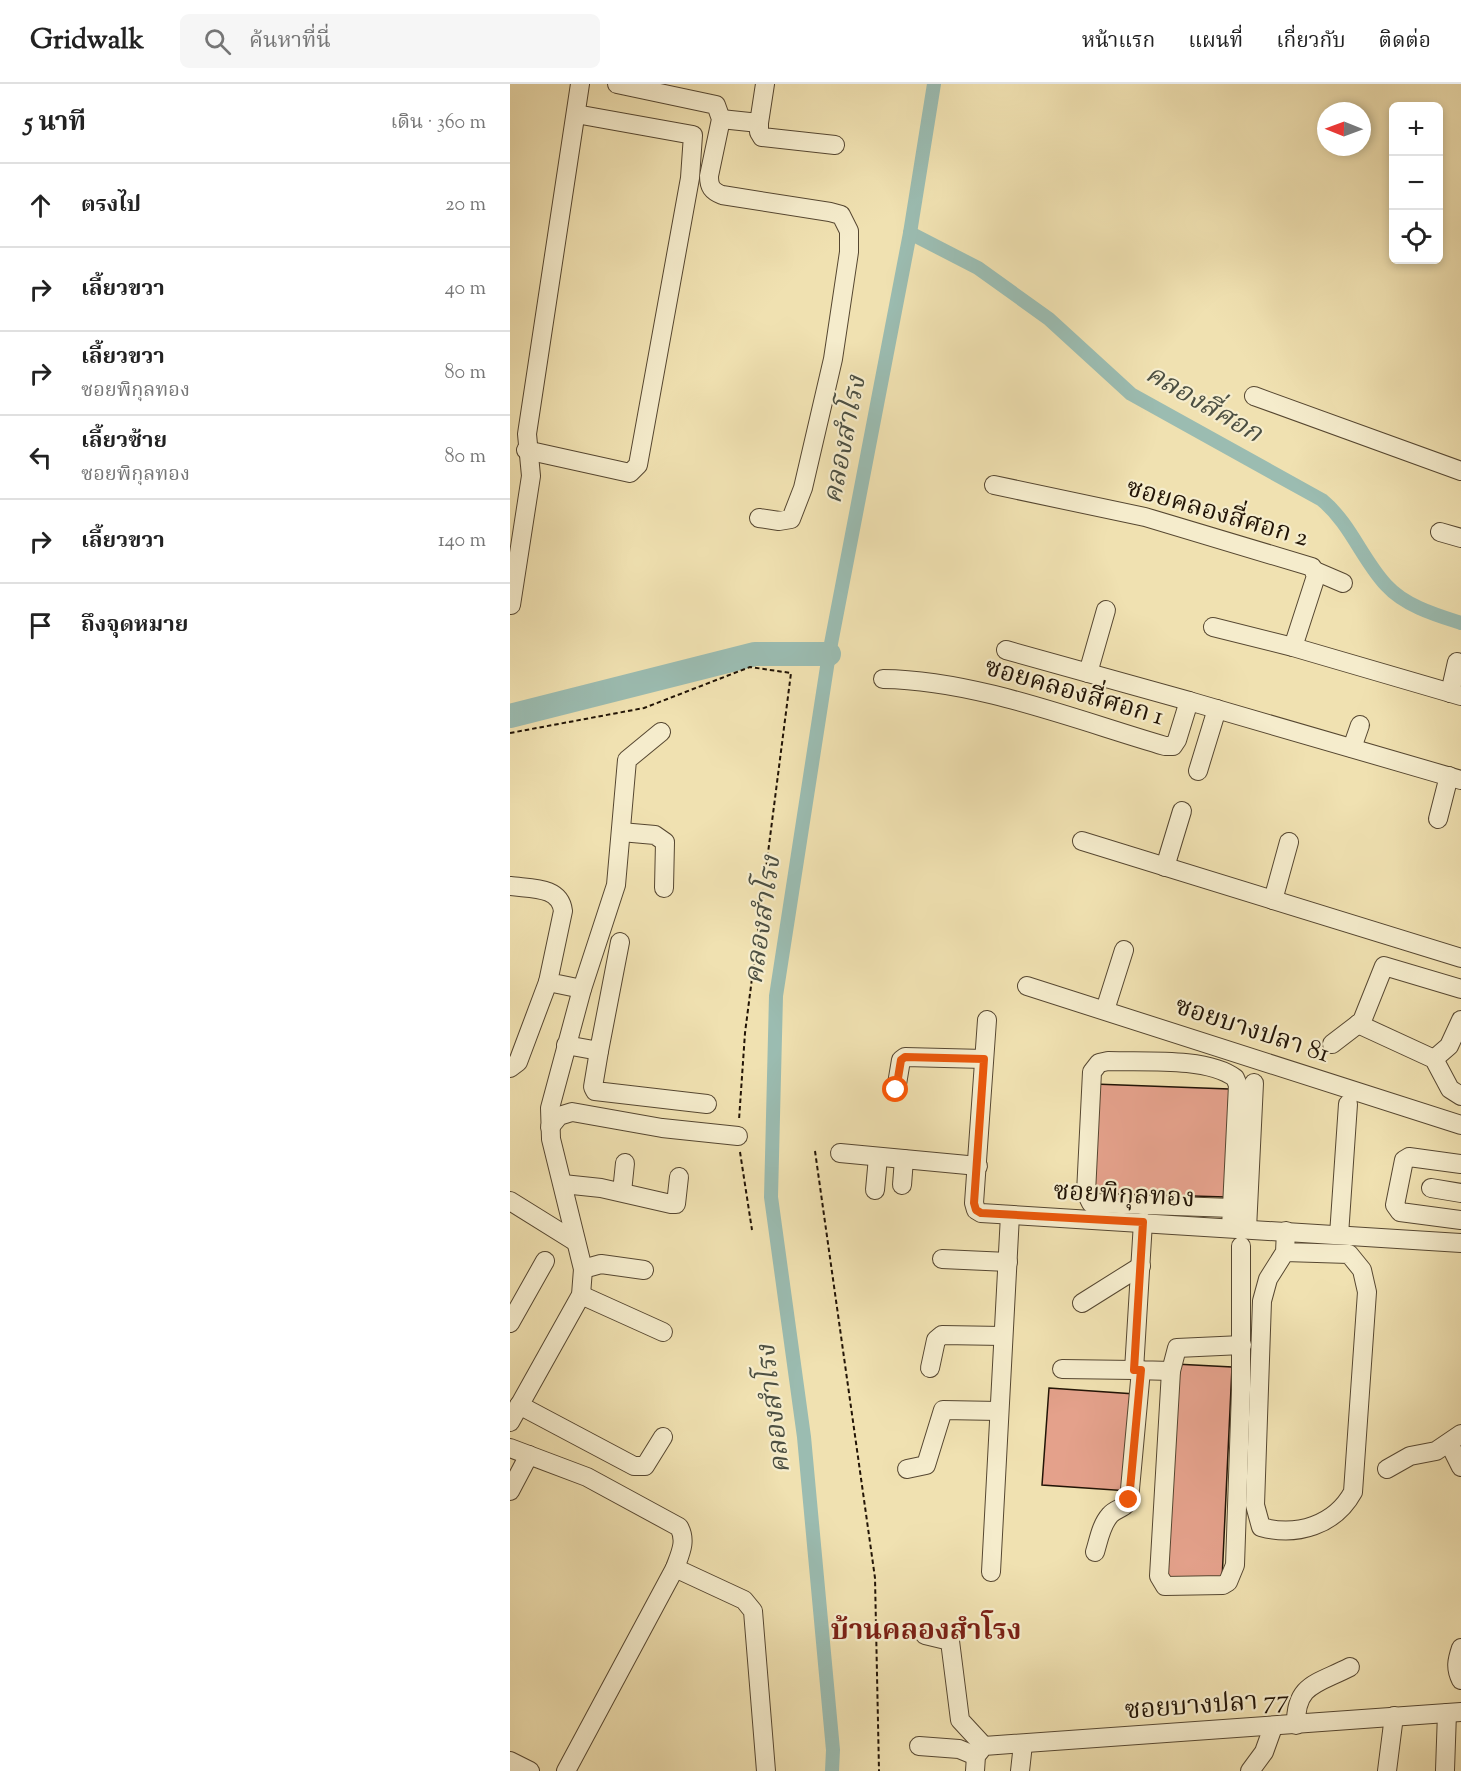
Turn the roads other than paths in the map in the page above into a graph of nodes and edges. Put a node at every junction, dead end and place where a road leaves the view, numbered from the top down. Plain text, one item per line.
1 (580, 84) edge
2 (617, 84) edge
3 (765, 84) edge
4 (576, 114) junction
5 (721, 119) junction
6 (759, 123) junction
7 (835, 145) dead end
8 (1254, 396) dead end
9 (526, 450) junction
10 (1461, 471) edge
11 (994, 485) dead end
12 (759, 518) dead end
13 (1440, 532) dead end
14 (1461, 538) edge
15 (1316, 571) junction
16 (1343, 583) dead end
17 (511, 605) edge
18 (1106, 610) dead end
19 (1213, 627) dead end
20 (1293, 647) junction
21 (1006, 650) dead end
22 (1457, 662) dead end
23 (1088, 673) junction
24 (883, 679) dead end
25 (1455, 694) edge
26 (1189, 701) junction
27 (1217, 709) junction
28 (1360, 725) dead end
29 (662, 732) dead end
30 (1352, 748) junction
31 (1198, 771) dead end
32 (1455, 778) edge
33 (1182, 811) dead end
34 (1438, 819) dead end
35 (621, 832) junction
36 (1082, 841) dead end
37 (1289, 842) dead end
38 (1165, 867) junction
39 (510, 886) edge
40 (664, 888) dead end
41 (1273, 900) junction
42 (620, 942) dead end
43 (1124, 950) dead end
44 (1461, 958) edge
45 (548, 982) junction
46 (1027, 986) dead end
47 (582, 989) junction
48 (1461, 989) edge
49 (1105, 1010) junction
50 (987, 1020) dead end
51 (1461, 1020) edge
52 (1358, 1024) junction
53 (1332, 1044) dead end
54 (566, 1045) junction
55 (599, 1051) junction
56 (984, 1059) junction
57 (1434, 1059) junction
58 (510, 1068) edge
59 (1254, 1083) dead end
60 (896, 1090) dead end
61 (1461, 1096) edge
62 (707, 1104) dead end
63 (1348, 1104) dead end
64 (1461, 1125) edge
65 (550, 1126) junction
66 (738, 1136) road end
67 (840, 1153) dead end
68 (878, 1157) junction
69 (904, 1160) junction
70 (625, 1163) dead end
71 (1461, 1164) edge
72 (978, 1166) junction
73 (679, 1177) dead end
74 (563, 1184) junction
75 (902, 1185) dead end
76 (1431, 1188) dead end
77 (874, 1190) dead end
78 (622, 1192) junction
79 (1461, 1192) edge
80 (510, 1201) edge
81 (1232, 1208) junction
82 (1010, 1215) junction
83 (1461, 1220) edge
84 (1143, 1222) junction
85 (1286, 1231) junction
86 (1240, 1233) junction
87 (1339, 1235) junction
88 (576, 1242) junction
89 (1461, 1243) edge
90 (1285, 1252) junction
91 (942, 1258) dead end
92 (545, 1261) dead end
93 (1008, 1262) junction
94 (1141, 1266) junction
95 (583, 1269) junction
96 (644, 1270) dead end
97 (581, 1294) junction
98 (1082, 1303) dead end
99 (510, 1323) edge
100 (663, 1332) dead end
101 (1004, 1336) junction
102 (1242, 1345) junction
103 (930, 1368) dead end
104 (1062, 1369) dead end
105 (1138, 1370) junction
106 (1171, 1371) junction
107 (519, 1405) junction
108 (999, 1411) junction
109 (510, 1422) edge
110 (663, 1437) dead end
111 (1455, 1439) edge
112 (510, 1448) edge
113 (529, 1455) junction
114 (1461, 1467) edge
115 (907, 1469) dead end
116 (1387, 1469) dead end
117 (510, 1491) edge
118 (1095, 1552) dead end
119 (675, 1568) junction
120 (991, 1572) dead end
121 (925, 1635) dead end
122 (1461, 1648) edge
123 (1350, 1667) dead end
124 (1461, 1680) edge
125 (1454, 1712) edge
126 (1394, 1716) junction
127 (1296, 1725) junction
128 (1273, 1727) junction
129 (1023, 1743) junction
130 (919, 1746) dead end
131 (978, 1758) edge
132 (510, 1761) edge
133 (1445, 1770) edge
134 (530, 1771) edge
135 (566, 1771) edge
136 (766, 1771) edge
137 (1020, 1771) edge
138 (1250, 1771) edge
139 (1387, 1771) edge

1 - 4 street
2 - 5 street
3 - 6 street
4 - 9 street
4 - 9 street
5 - 6 street
5 - 12 street
6 - 7 street
8 - 10 street
9 - 17 street
11 - 15 street, ซอยคลองสี่ศอก 2
13 - 14 street
15 - 16 street
15 - 20 street, ซอยคลองสี่ศอก 2
18 - 23 street
19 - 20 street
20 - 25 street
21 - 23 street
22 - 25 street
23 - 26 street
24 - 26 street, ซอยคลองสี่ศอก 1
26 - 27 street, ซอยคลองสี่ศอก 1
27 - 30 street, ซอยคลองสี่ศอก 1
27 - 31 street
28 - 30 street
29 - 35 street
30 - 32 street, ซอยคลองสี่ศอก 1
32 - 34 street
33 - 38 street
35 - 40 street
35 - 47 street
36 - 38 street
37 - 41 street
38 - 41 street
39 - 45 street
41 - 44 street
42 - 55 street
43 - 49 street
45 - 47 street
45 - 58 street
46 - 49 street, ซอยบางปลา 81
47 - 54 street
48 - 52 street
49 - 64 street, ซอยบางปลา 81
50 - 56 street, ซอยพิกุลทอง
51 - 57 street
52 - 53 street
52 - 57 street
54 - 55 street
54 - 65 street
55 - 62 street
56 - 60 street
56 - 72 street, ซอยพิกุลทอง
57 - 61 street
59 - 86 street
63 - 87 street
65 - 66 street
65 - 74 street
67 - 68 street
68 - 69 street
68 - 77 street
69 - 72 street
69 - 75 street
70 - 78 street
71 - 83 street
72 - 82 street, ซอยพิกุลทอง
73 - 78 street
74 - 78 street
74 - 88 street
76 - 79 street
80 - 88 street
81 - 81 street
81 - 86 street
82 - 84 street, ซอยพิกุลทอง
82 - 93 street
84 - 86 street, ซอยพิกุลทอง
84 - 94 street
85 - 86 street, ซอยพิกุลทอง
85 - 87 street, ซอยพิกุลทอง
85 - 90 street
86 - 102 street
87 - 89 street, ซอยพิกุลทอง
88 - 95 street
90 - 90 street
91 - 93 street
92 - 99 street
93 - 101 street
94 - 98 street
94 - 105 street
95 - 96 street
95 - 97 street
97 - 100 street
97 - 107 street
101 - 103 street
101 - 108 street
102 - 106 street
102 - 106 street
104 - 105 street
105 - 106 street
105 - 118 street
107 - 109 street
107 - 110 street
108 - 115 street
108 - 120 street
111 - 114 street
111 - 116 street
112 - 113 street
113 - 117 street
113 - 119 street
119 - 135 street
119 - 136 street
121 - 131 street
122 - 124 street
123 - 127 street
125 - 126 street, ซอยบางปลา 77
125 - 133 street
126 - 127 street, ซอยบางปลา 77
126 - 139 street
127 - 128 street, ซอยบางปลา 77
128 - 129 street, ซอยบางปลา 77
128 - 138 street
129 - 131 street, ซอยบางปลา 77
129 - 137 street
130 - 131 street, ซอยบางปลา 77
132 - 134 street

